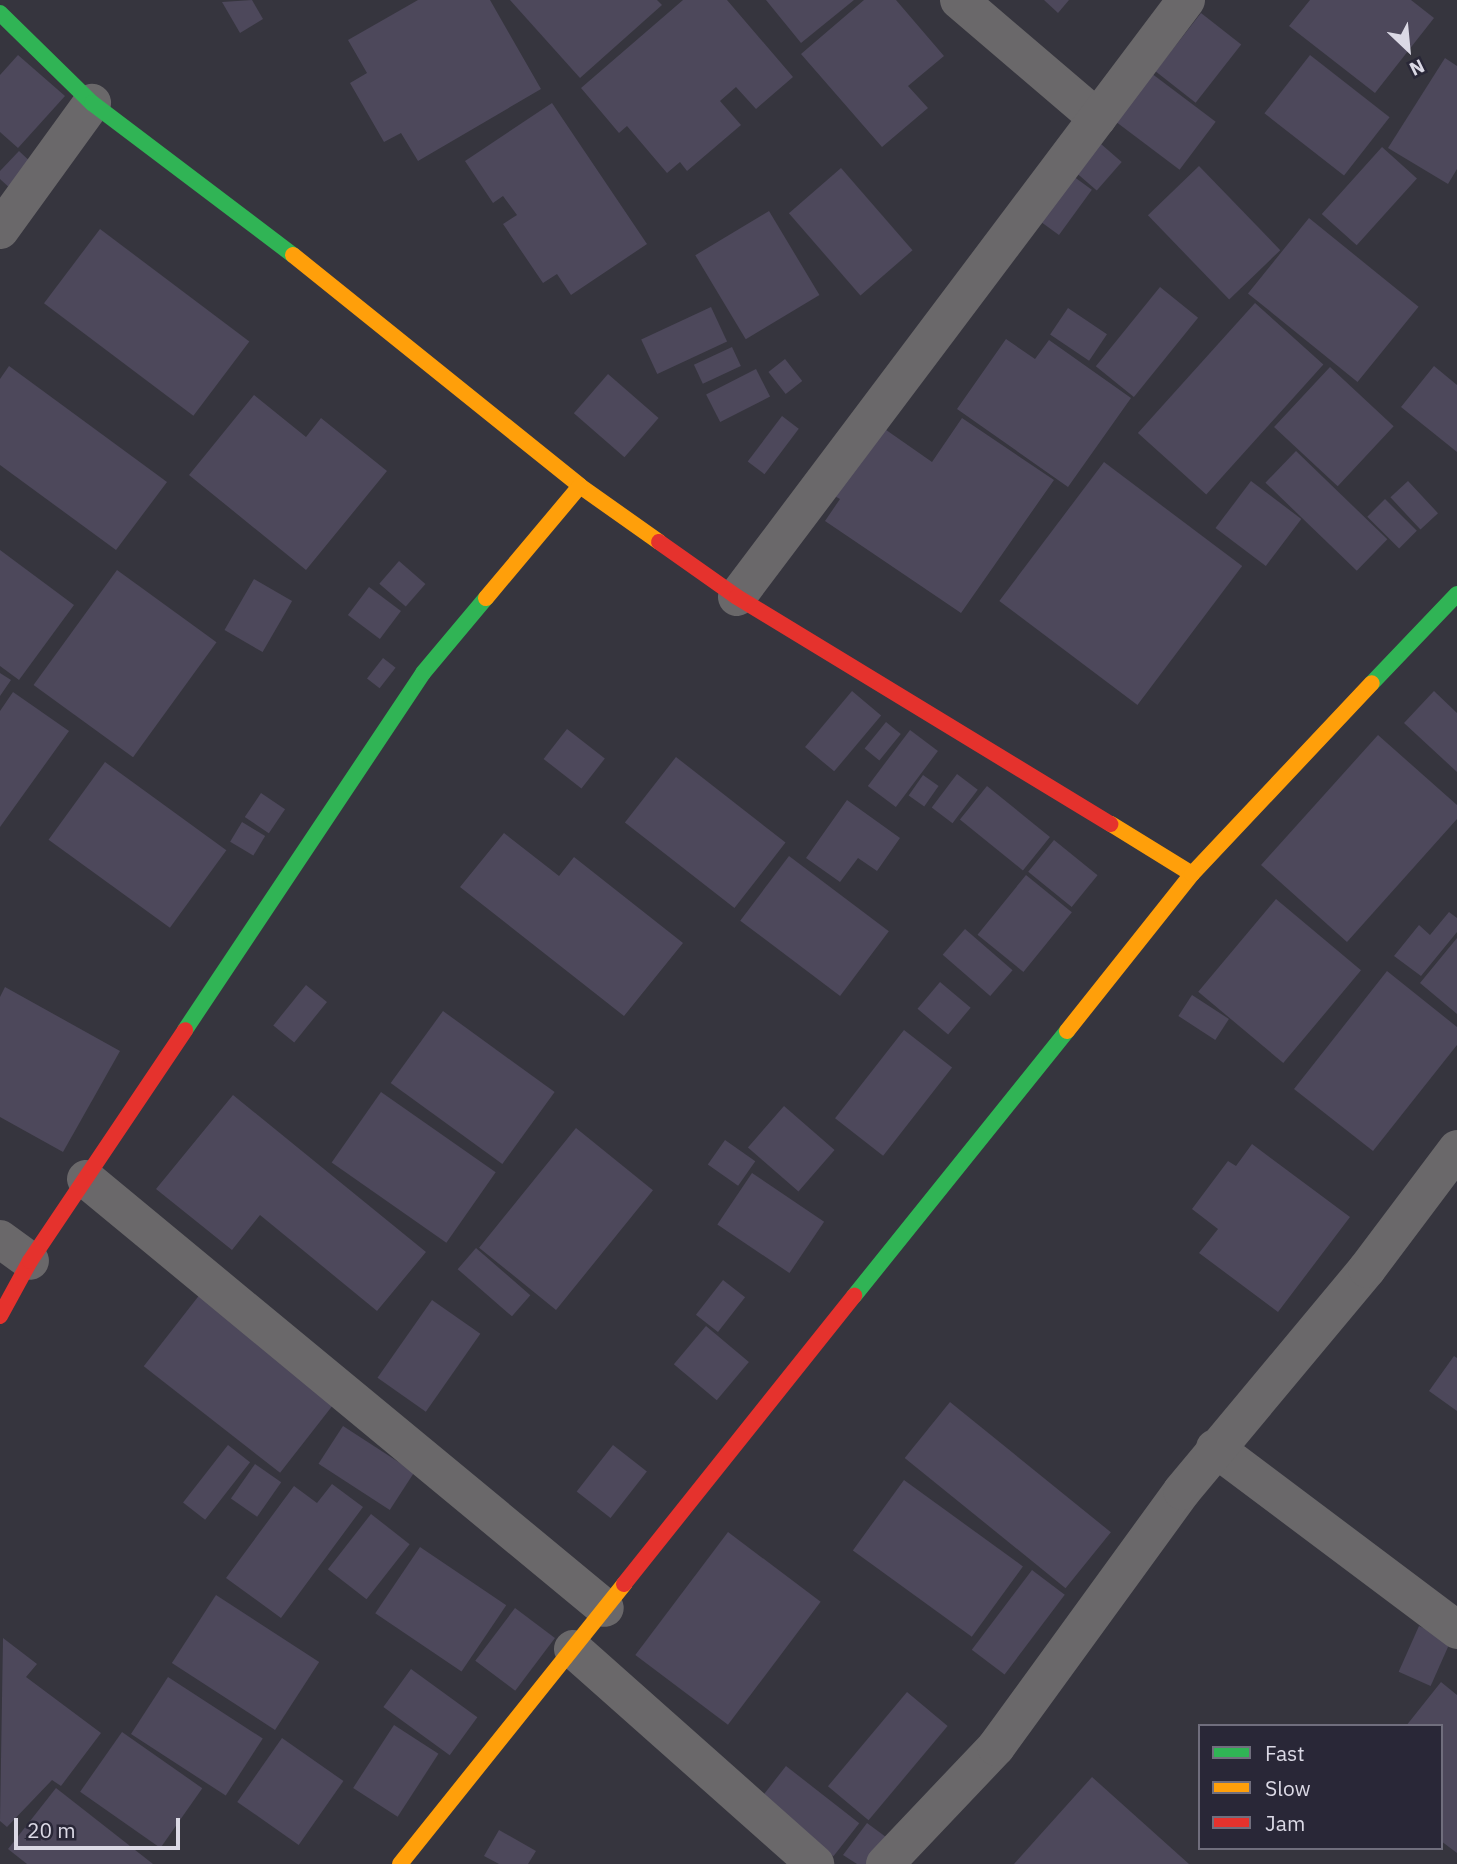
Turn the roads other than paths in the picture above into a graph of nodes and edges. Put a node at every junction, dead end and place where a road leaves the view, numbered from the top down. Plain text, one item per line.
1 (959, 0) edge
2 (1186, 0) edge
3 (0, 12) edge
4 (92, 103) junction
5 (1097, 118) junction
6 (0, 230) edge
7 (580, 485) junction
8 (1457, 594) edge
9 (737, 597) junction
10 (1192, 874) junction
11 (1457, 1149) edge
12 (86, 1179) junction
13 (0, 1238) edge
14 (30, 1261) junction
15 (0, 1316) edge
16 (1215, 1448) junction
17 (605, 1608) junction
18 (1457, 1630) edge
19 (572, 1649) junction
20 (400, 1864) edge
21 (815, 1864) edge
22 (885, 1864) edge

1 - 5 street
2 - 5 street
3 - 4 street
4 - 6 street
4 - 7 street
5 - 9 street
7 - 9 street
7 - 12 street
8 - 10 street
9 - 10 street
10 - 17 street
11 - 16 street
12 - 14 street
12 - 17 street
13 - 14 street
14 - 15 street
16 - 18 street
16 - 22 street
17 - 19 street
19 - 20 street
19 - 21 street

